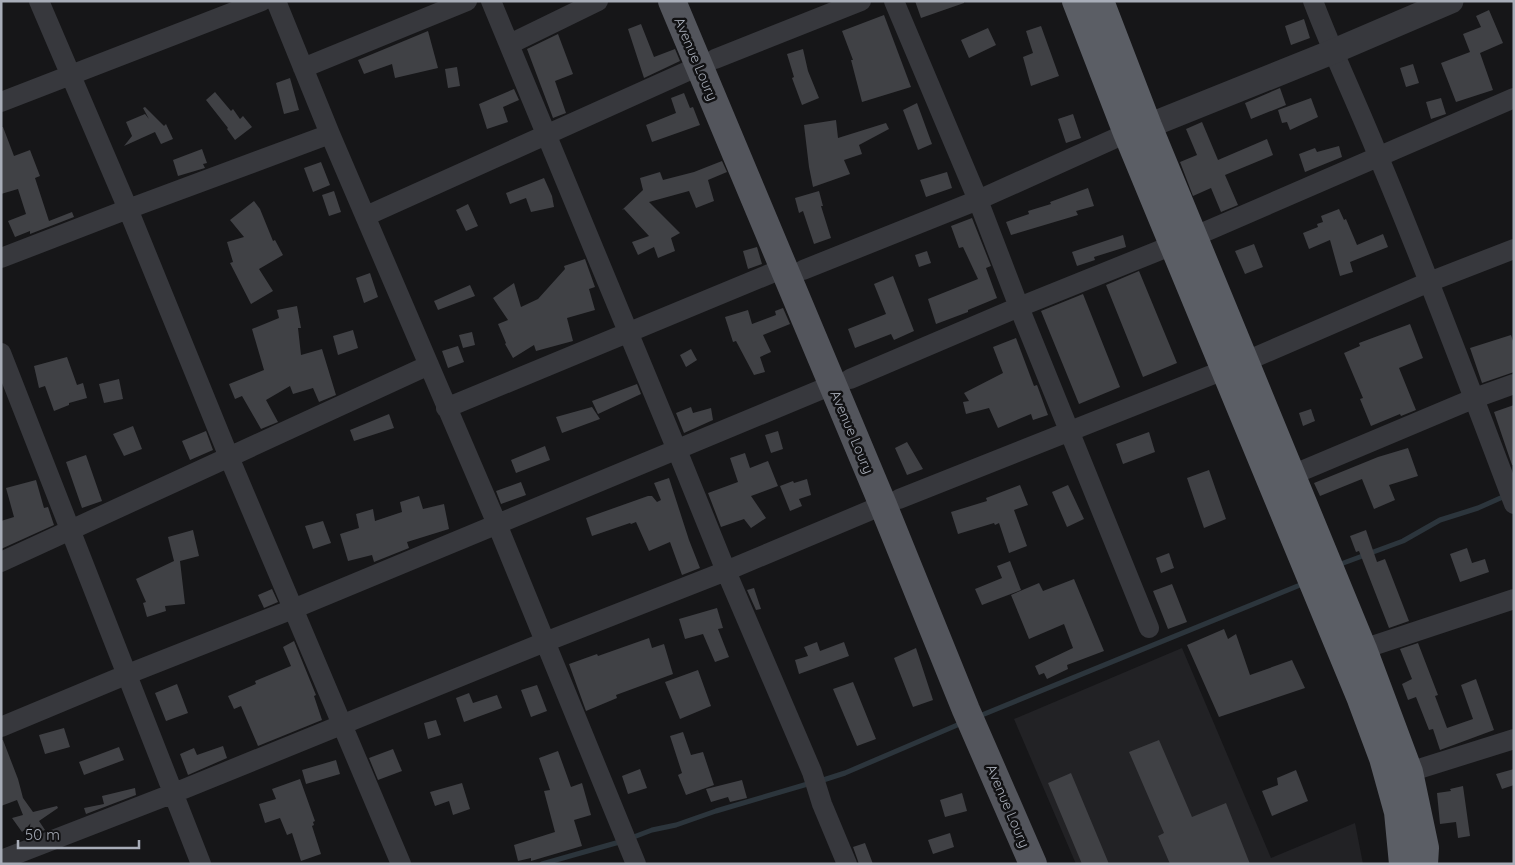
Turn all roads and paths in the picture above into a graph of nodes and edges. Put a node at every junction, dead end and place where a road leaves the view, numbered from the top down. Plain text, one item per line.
1 (39, 1) edge
2 (262, 1) edge
3 (276, 1) edge
4 (467, 1) edge
5 (491, 1) edge
6 (598, 1) edge
7 (672, 1) edge
8 (692, 1) edge
9 (861, 1) edge
10 (894, 1) edge
11 (1076, 1) edge
12 (1100, 1) edge
13 (1313, 1) edge
14 (1451, 1) edge
15 (510, 44) junction
16 (1332, 52) junction
17 (707, 63) junction
18 (303, 68) junction
19 (69, 75) junction
20 (1514, 98) edge
21 (1, 102) edge
22 (1138, 130) junction
23 (546, 133) junction
24 (330, 134) junction
25 (1379, 156) junction
26 (978, 200) junction
27 (128, 209) junction
28 (366, 216) junction
29 (1183, 241) junction
30 (1514, 249) edge
31 (1, 258) edge
32 (793, 269) junction
33 (1429, 282) junction
34 (1019, 307) junction
35 (628, 333) junction
36 (1, 353) edge
37 (429, 365) junction
38 (1234, 366) junction
39 (841, 382) junction
40 (1514, 384) edge
41 (1475, 398) junction
42 (446, 408) junction
43 (1069, 430) junction
44 (677, 450) junction
45 (228, 457) junction
46 (1292, 475) junction
47 (891, 502) junction
48 (1514, 503) edge
49 (496, 524) junction
50 (70, 531) junction
51 (1314, 557) junction
52 (1, 562) edge
53 (726, 572) junction
54 (1329, 595) junction
55 (1514, 599) edge
56 (294, 609) junction
57 (1149, 628) dead end
58 (545, 642) junction
59 (1363, 649) junction
60 (128, 674) junction
61 (978, 715) junction
62 (343, 724) junction
63 (1, 727) edge
64 (1514, 739) edge
65 (1409, 772) junction
66 (174, 793) junction
67 (633, 858) edge
68 (1, 860) edge
69 (201, 864) edge
70 (401, 864) edge
71 (846, 864) edge
72 (1033, 864) edge
73 (1052, 864) edge
74 (1402, 864) edge
75 (1424, 864) edge

1 - 19 street
2 - 19 street
3 - 18 street
4 - 18 street
5 - 15 street
6 - 15 street
7 - 17 main road, Avenue Loury
8 - 17 main road, Avenue Loury
9 - 17 street
10 - 26 street
11 - 22 highway
12 - 22 highway
13 - 16 street
14 - 16 street
15 - 23 street
16 - 22 street
16 - 25 street
17 - 23 street
17 - 32 main road, Avenue Loury
18 - 24 street
19 - 21 street
19 - 27 street
20 - 25 street
22 - 26 street
22 - 29 highway
23 - 28 street
23 - 35 street
24 - 27 street
24 - 28 street
25 - 29 street
25 - 33 street
26 - 32 street
26 - 34 street
27 - 31 street
27 - 45 street
28 - 37 street
29 - 34 street
29 - 38 highway
30 - 33 street
32 - 35 street
32 - 39 main road, Avenue Loury
33 - 38 street
33 - 41 street
34 - 39 street
34 - 43 street
35 - 42 street
35 - 44 street
36 - 50 street
37 - 42 street
37 - 45 street
38 - 43 street
38 - 46 highway
38 - 51 highway
39 - 44 street
39 - 47 main road, Avenue Loury
40 - 41 street
41 - 46 street
41 - 48 street
42 - 49 street
43 - 47 street
43 - 57 street
44 - 49 street
44 - 53 street
45 - 50 street
45 - 56 street
46 - 51 highway
47 - 53 street
47 - 61 main road, Avenue Loury
49 - 56 street
49 - 58 street
50 - 52 street
50 - 60 street
51 - 54 highway
53 - 58 street
53 - 71 street
54 - 59 highway
54 - 74 highway
55 - 59 street
56 - 60 street
56 - 62 street
58 - 62 street
58 - 67 street
59 - 65 highway
60 - 63 street
60 - 66 street
61 - 72 main road, Avenue Loury
61 - 73 main road, Avenue Loury
62 - 66 street
62 - 70 street
64 - 65 street
65 - 75 highway
66 - 68 street
66 - 69 street

